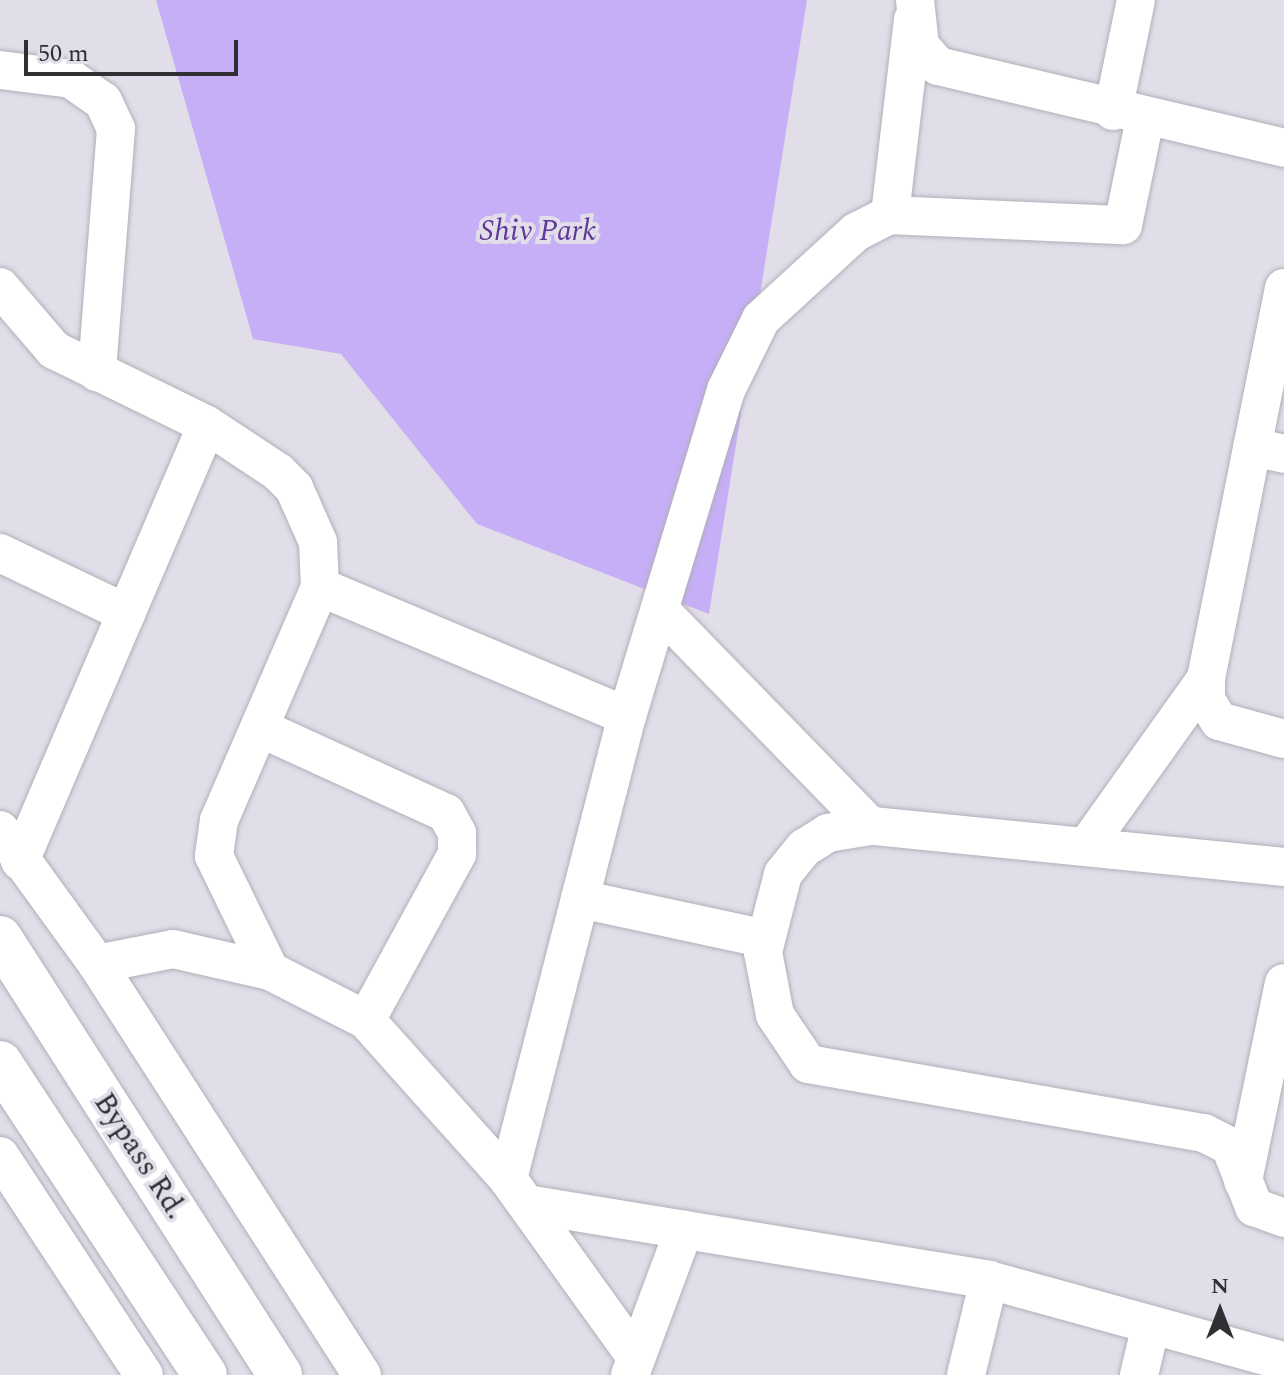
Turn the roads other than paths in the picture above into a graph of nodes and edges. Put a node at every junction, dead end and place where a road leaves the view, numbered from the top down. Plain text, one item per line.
1 (1136, 0) edge
2 (915, 5) edge
3 (0, 70) edge
4 (1129, 115) junction
5 (1284, 148) edge
6 (890, 215) junction
7 (0, 287) edge
8 (1284, 288) edge
9 (97, 372) junction
10 (207, 425) junction
11 (1268, 450) edge
12 (0, 553) edge
13 (320, 587) junction
14 (661, 611) junction
15 (126, 613) junction
16 (1206, 679) junction
17 (627, 716) junction
18 (260, 728) junction
19 (1284, 739) edge
20 (870, 826) junction
21 (10, 846) edge
22 (1086, 847) junction
23 (1284, 867) edge
24 (580, 899) junction
25 (0, 938) edge
26 (766, 939) junction
27 (97, 964) junction
28 (270, 971) junction
29 (1284, 983) edge
30 (366, 1020) junction
31 (0, 1063) edge
32 (0, 1156) edge
33 (1243, 1184) junction
34 (517, 1192) junction
35 (1284, 1218) edge
36 (684, 1230) junction
37 (989, 1280) junction
38 (1151, 1325) junction
39 (1284, 1361) edge
40 (633, 1366) edge
41 (144, 1375) edge
42 (205, 1375) edge
43 (280, 1375) edge
44 (362, 1375) edge
45 (966, 1375) edge
46 (1139, 1375) edge

1 - 4 street
2 - 4 street
2 - 6 street
3 - 9 street
4 - 5 street
4 - 6 street
6 - 14 street
7 - 9 street
8 - 11 street
9 - 10 street
10 - 13 street
10 - 15 street
11 - 16 street
12 - 15 street
13 - 17 street
13 - 18 street
14 - 17 street
14 - 20 street
15 - 21 street
16 - 19 street
16 - 22 street
17 - 24 street
18 - 28 street
18 - 30 street
20 - 22 street
20 - 26 street
21 - 27 street
22 - 23 street
24 - 26 street
24 - 34 street
25 - 43 highway, Bypass Rd.
26 - 33 street
27 - 28 street
27 - 44 street
28 - 30 street
29 - 33 street
30 - 34 street
31 - 42 highway
32 - 41 street
33 - 35 street
34 - 36 street
34 - 40 street
36 - 37 street
36 - 40 street
37 - 38 street
37 - 45 street
38 - 39 street
38 - 46 street

